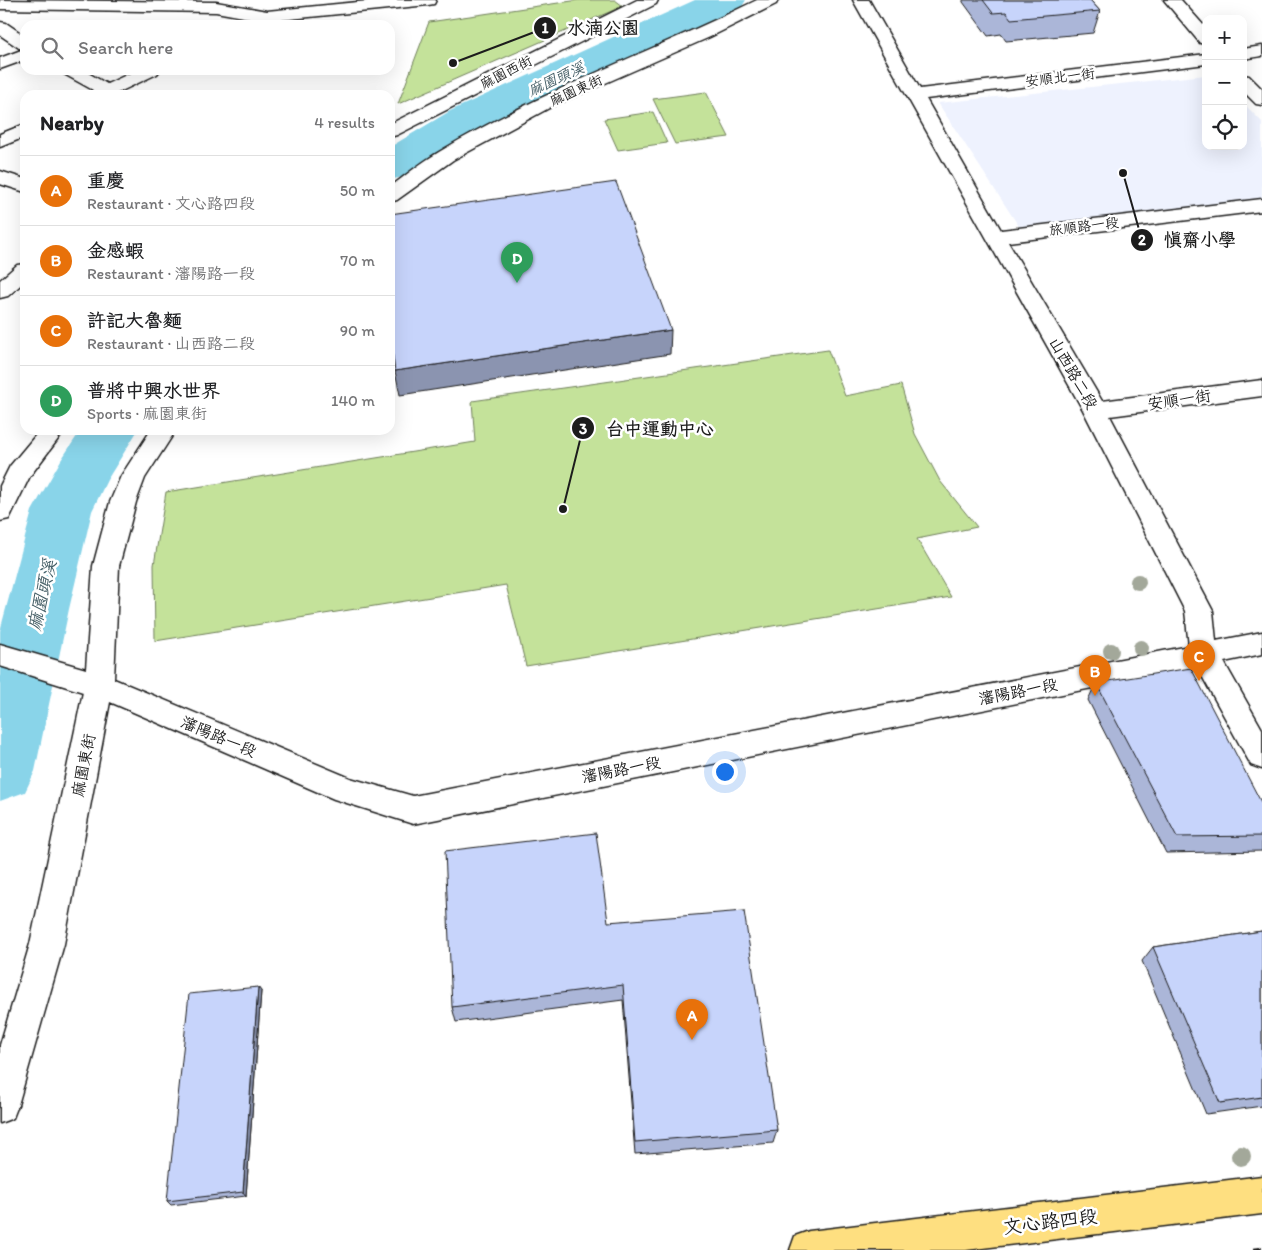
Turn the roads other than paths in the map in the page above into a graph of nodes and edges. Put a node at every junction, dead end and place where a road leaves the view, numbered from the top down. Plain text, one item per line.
1 (428, 0) edge
2 (650, 0) edge
3 (770, 0) edge
4 (862, 0) edge
5 (1172, 0) edge
6 (71, 2) edge
7 (0, 4) edge
8 (270, 8) edge
9 (254, 20) edge
10 (0, 27) edge
11 (1202, 34) edge
12 (20, 41) edge
13 (1262, 51) edge
14 (1247, 53) edge
15 (20, 56) edge
16 (1202, 58) edge
17 (0, 64) edge
18 (77, 75) edge
19 (141, 75) edge
20 (1247, 84) edge
21 (99, 90) edge
22 (109, 90) edge
23 (915, 94) junction
24 (1262, 100) edge
25 (395, 128) edge
26 (20, 132) edge
27 (0, 141) edge
28 (0, 177) edge
29 (20, 184) edge
30 (395, 192) edge
31 (1262, 204) edge
32 (996, 237) junction
33 (20, 274) edge
34 (0, 291) edge
35 (1262, 388) edge
36 (1095, 410) junction
37 (49, 435) edge
38 (161, 435) edge
39 (0, 512) edge
40 (1262, 643) edge
41 (1204, 653) junction
42 (0, 655) edge
43 (99, 685) junction
44 (1262, 756) edge
45 (0, 1105) edge
46 (1262, 1195) edge
47 (809, 1250) edge

1 - 8 street
2 - 25 street, 麻園西街
3 - 30 street, 麻園東街
4 - 23 street, 山西路二段
5 - 11 street
6 - 7 street
6 - 8 street
8 - 9 street
10 - 12 street
13 - 14 street
15 - 17 street
16 - 23 street, 安順北一街
18 - 21 street
19 - 22 street
20 - 24 street
23 - 32 street, 山西路二段
26 - 27 street
28 - 29 street
31 - 32 street, 旅順路一段
32 - 36 street, 山西路二段
33 - 34 street
35 - 36 street, 安順一街
36 - 41 street, 山西路二段
37 - 39 street
38 - 43 street, 麻園東街
40 - 41 street, 瀋陽路一段
41 - 43 street, 瀋陽路一段
41 - 44 street, 山西路二段
42 - 43 street, 瀋陽路一段
43 - 45 street, 麻園東街
46 - 47 main road, 文心路四段

